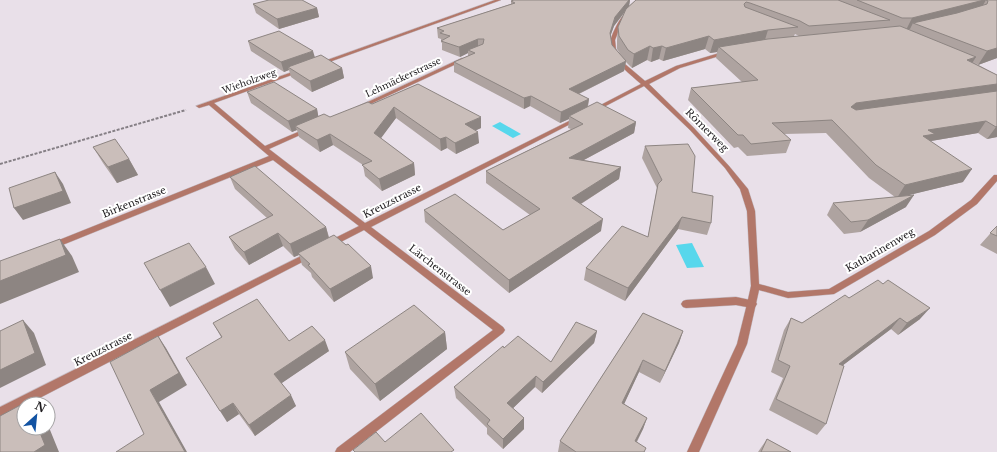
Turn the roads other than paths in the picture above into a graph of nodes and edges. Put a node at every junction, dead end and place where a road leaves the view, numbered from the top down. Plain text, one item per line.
1 (499, 0) edge
2 (643, 0) edge
3 (735, 51) edge
4 (470, 56) edge
5 (312, 66) edge
6 (305, 69) edge
7 (645, 84) junction
8 (211, 103) junction
9 (199, 106) road end
10 (357, 108) edge
11 (315, 127) edge
12 (266, 148) junction
13 (274, 157) junction
14 (997, 177) edge
15 (365, 226) junction
16 (44, 248) edge
17 (755, 286) junction
18 (686, 304) dead end
19 (752, 304) junction
20 (0, 413) edge
21 (341, 452) edge
22 (694, 452) edge

1 - 5 street
2 - 7 street, Römerweg
3 - 7 street, Kreuzstrasse
4 - 10 street, Lehmäckerstrasse
6 - 8 street, Wieholzweg
7 - 15 street, Kreuzstrasse
7 - 17 street, Römerweg
8 - 9 street, Wieholzweg
8 - 12 street, Lärchenstrasse
11 - 12 street
12 - 13 street, Lärchenstrasse
13 - 15 street, Lärchenstrasse
13 - 16 street, Birkenstrasse
14 - 17 street, Katharinenweg
15 - 20 street, Kreuzstrasse
15 - 21 street, Lärchenstrasse
17 - 19 street, Römerweg
18 - 19 street
19 - 22 street, Römerweg

